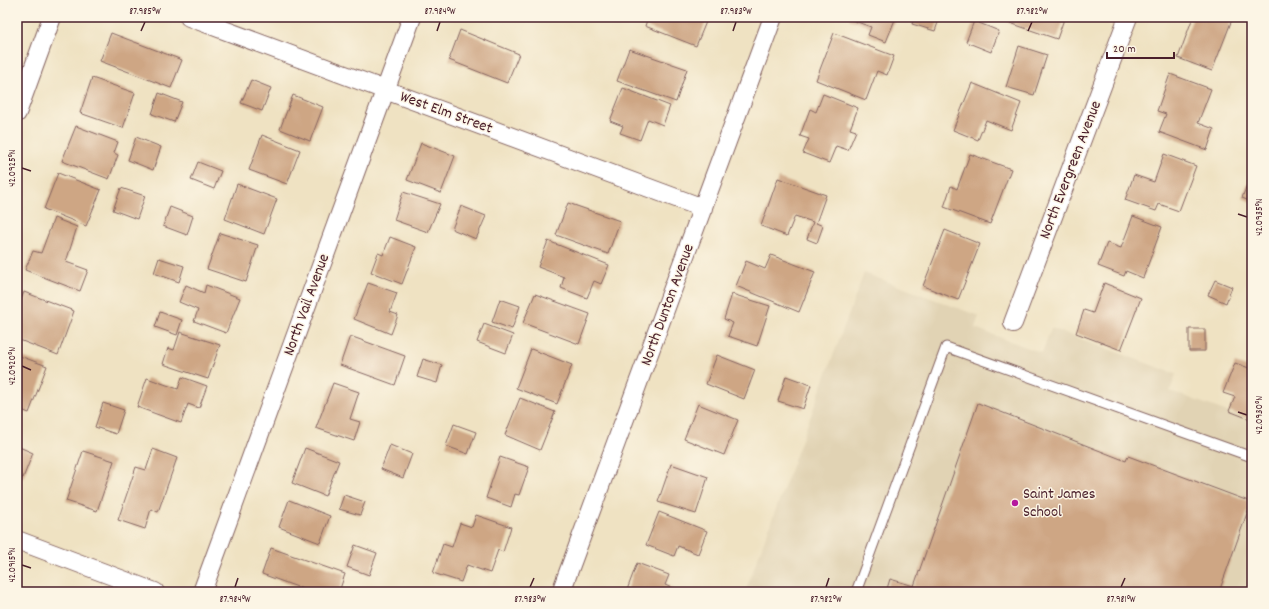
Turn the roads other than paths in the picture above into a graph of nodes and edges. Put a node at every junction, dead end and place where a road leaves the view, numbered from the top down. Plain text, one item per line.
1 (52, 17) edge
2 (189, 17) edge
3 (412, 17) edge
4 (773, 17) edge
5 (1128, 17) edge
6 (386, 90) junction
7 (17, 113) edge
8 (703, 208) junction
9 (1014, 323) dead end
10 (1252, 457) edge
11 (17, 540) edge
12 (155, 592) edge
13 (202, 592) edge
14 (561, 592) edge
15 (856, 592) edge

1 - 7 street
2 - 6 street, West Elm Street
3 - 6 street, North Vail Avenue
4 - 8 street, North Dunton Avenue
5 - 9 street, North Evergreen Avenue
6 - 8 street, West Elm Street
6 - 13 street, North Vail Avenue
8 - 14 street, North Dunton Avenue
10 - 15 lane
11 - 12 street

